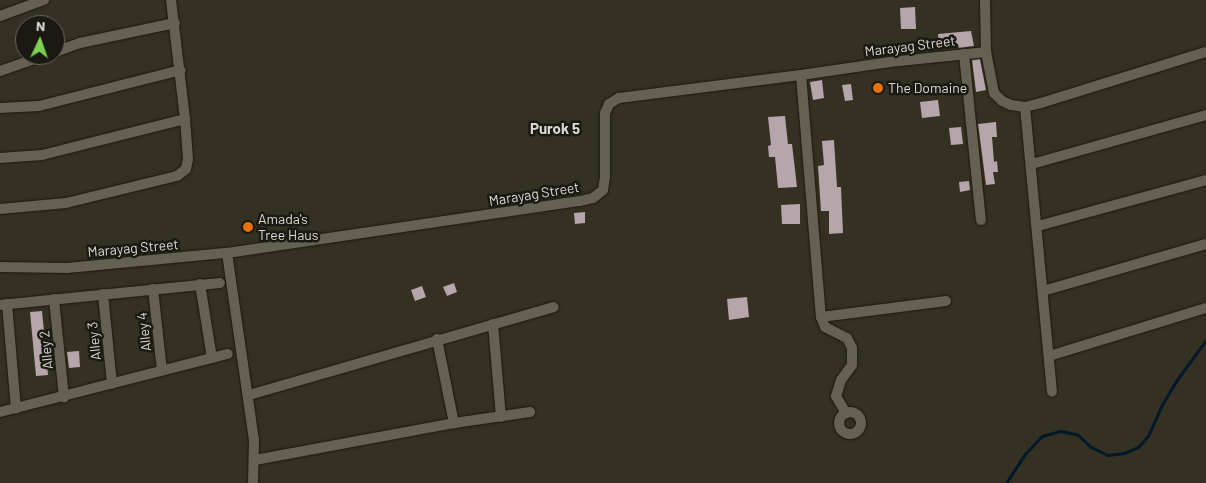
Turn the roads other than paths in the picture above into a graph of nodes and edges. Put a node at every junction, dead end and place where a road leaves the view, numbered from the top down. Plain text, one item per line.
1 (44, 0) edge
2 (171, 0) edge
3 (985, 0) edge
4 (0, 16) edge
5 (175, 23) junction
6 (65, 48) edge
7 (986, 52) junction
8 (1206, 52) edge
9 (964, 54) junction
10 (17, 65) edge
11 (181, 70) junction
12 (0, 71) edge
13 (801, 76) junction
14 (1025, 107) junction
15 (0, 108) edge
16 (1206, 115) edge
17 (185, 119) junction
18 (0, 158) edge
19 (1032, 164) junction
20 (1206, 180) edge
21 (0, 209) edge
22 (981, 220) dead end
23 (1038, 226) junction
24 (1206, 244) edge
25 (227, 253) junction
26 (0, 267) edge
27 (220, 283) dead end
28 (200, 284) junction
29 (153, 289) junction
30 (1043, 291) junction
31 (103, 294) junction
32 (54, 300) junction
33 (946, 301) dead end
34 (4, 305) edge
35 (554, 307) dead end
36 (1206, 308) edge
37 (821, 317) junction
38 (493, 324) junction
39 (437, 339) junction
40 (228, 354) dead end
41 (1049, 356) junction
42 (212, 358) junction
43 (162, 371) junction
44 (112, 384) junction
45 (1052, 392) dead end
46 (249, 395) junction
47 (64, 397) junction
48 (16, 409) junction
49 (0, 412) edge
50 (530, 412) dead end
51 (846, 413) dead end
52 (501, 417) junction
53 (454, 423) junction
54 (255, 460) junction
55 (254, 483) edge

1 - 4 street
2 - 5 street
3 - 7 street
5 - 6 street
5 - 11 street
7 - 9 street, Marayag Street
7 - 14 street
8 - 14 street
9 - 13 street, Marayag Street
9 - 22 street
10 - 12 street
11 - 15 street
11 - 17 street
13 - 25 street, Marayag Street
13 - 37 street
14 - 19 street
16 - 19 street
17 - 18 street
17 - 21 street
19 - 23 street
20 - 23 street
23 - 30 street
24 - 30 street
25 - 26 street, Marayag Street
25 - 46 street
27 - 28 street
28 - 29 street
28 - 42 street
29 - 31 street
29 - 43 street, Alley 4
30 - 41 street
31 - 32 street
31 - 44 street, Alley 3
32 - 34 street
32 - 47 street, Alley 2
33 - 37 street
34 - 48 street
35 - 38 street
36 - 41 street
37 - 51 street
38 - 39 street
38 - 52 street
39 - 46 street
39 - 53 street
40 - 42 street
41 - 45 street
42 - 43 street
43 - 44 street
44 - 47 street
46 - 54 street
47 - 48 street
48 - 49 street
50 - 52 street
52 - 53 street
53 - 54 street
54 - 55 street

